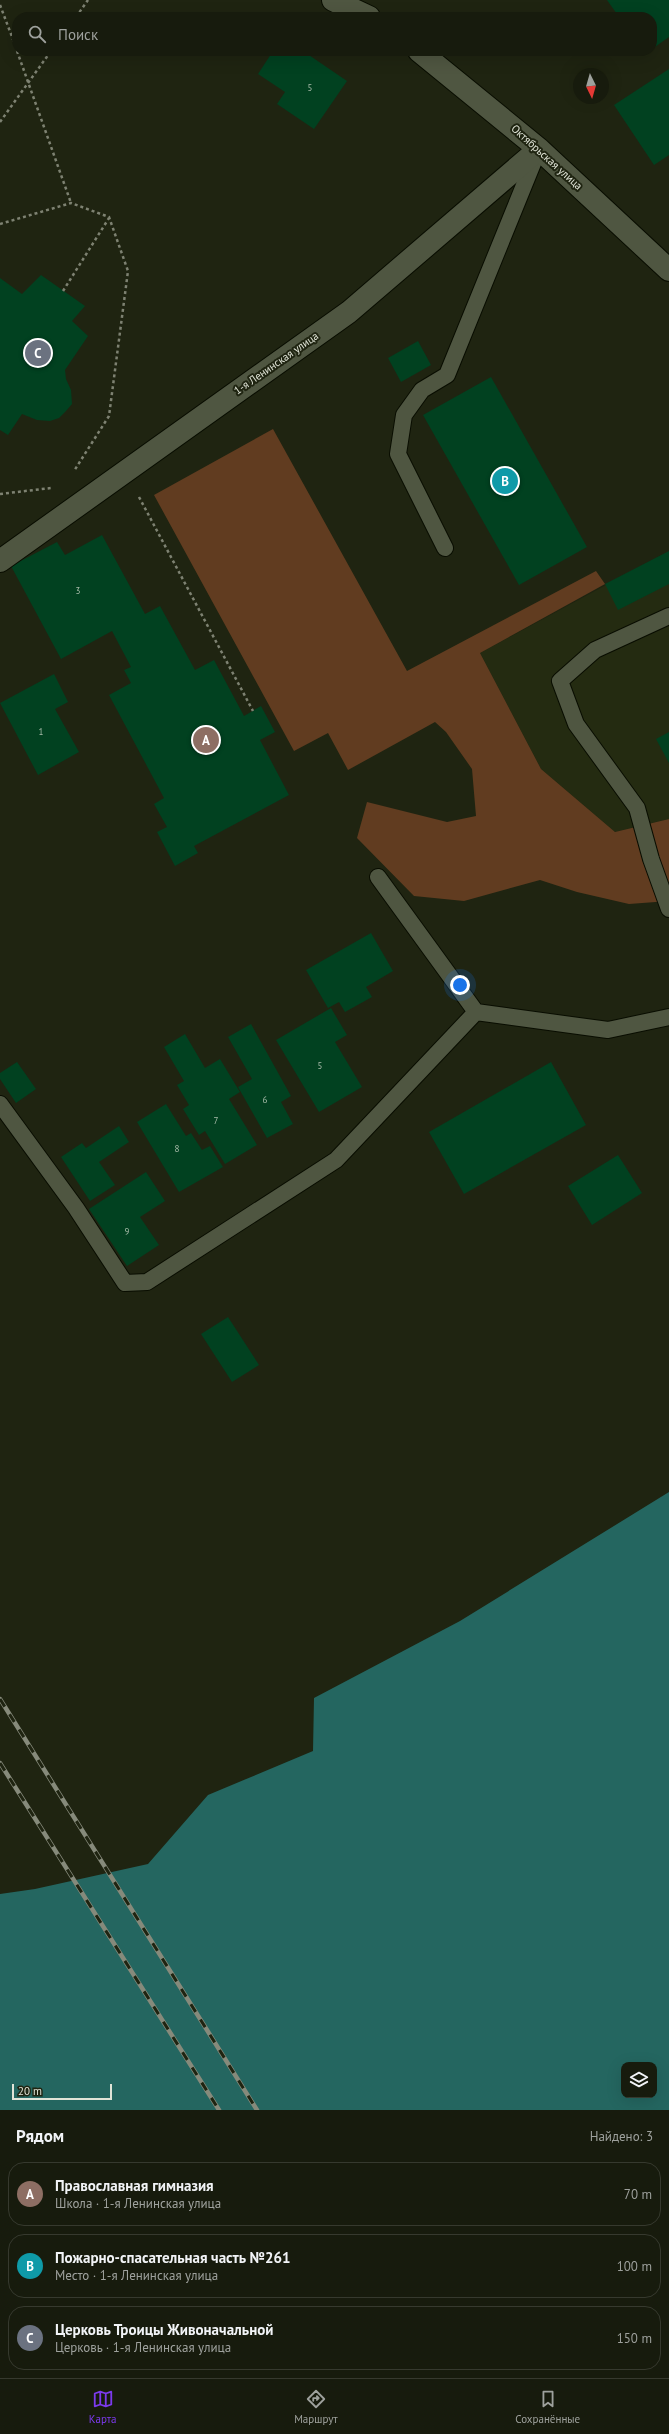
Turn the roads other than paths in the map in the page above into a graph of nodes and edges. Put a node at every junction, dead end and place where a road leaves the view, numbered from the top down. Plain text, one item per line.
1 (333, 0) edge
2 (358, 12) edge
3 (425, 56) edge
4 (539, 149) junction
5 (669, 270) edge
6 (445, 548) dead end
7 (0, 561) edge
8 (669, 616) edge
9 (378, 877) dead end
10 (669, 908) edge
11 (476, 1012) junction
12 (669, 1017) edge
13 (0, 1104) edge

1 - 2 street
3 - 4 street, Октябрьская улица
4 - 5 street, Октябрьская улица
4 - 6 lane
4 - 7 street, 1-я Ленинская улица
8 - 10 lane
9 - 11 lane
11 - 12 lane
11 - 13 lane

